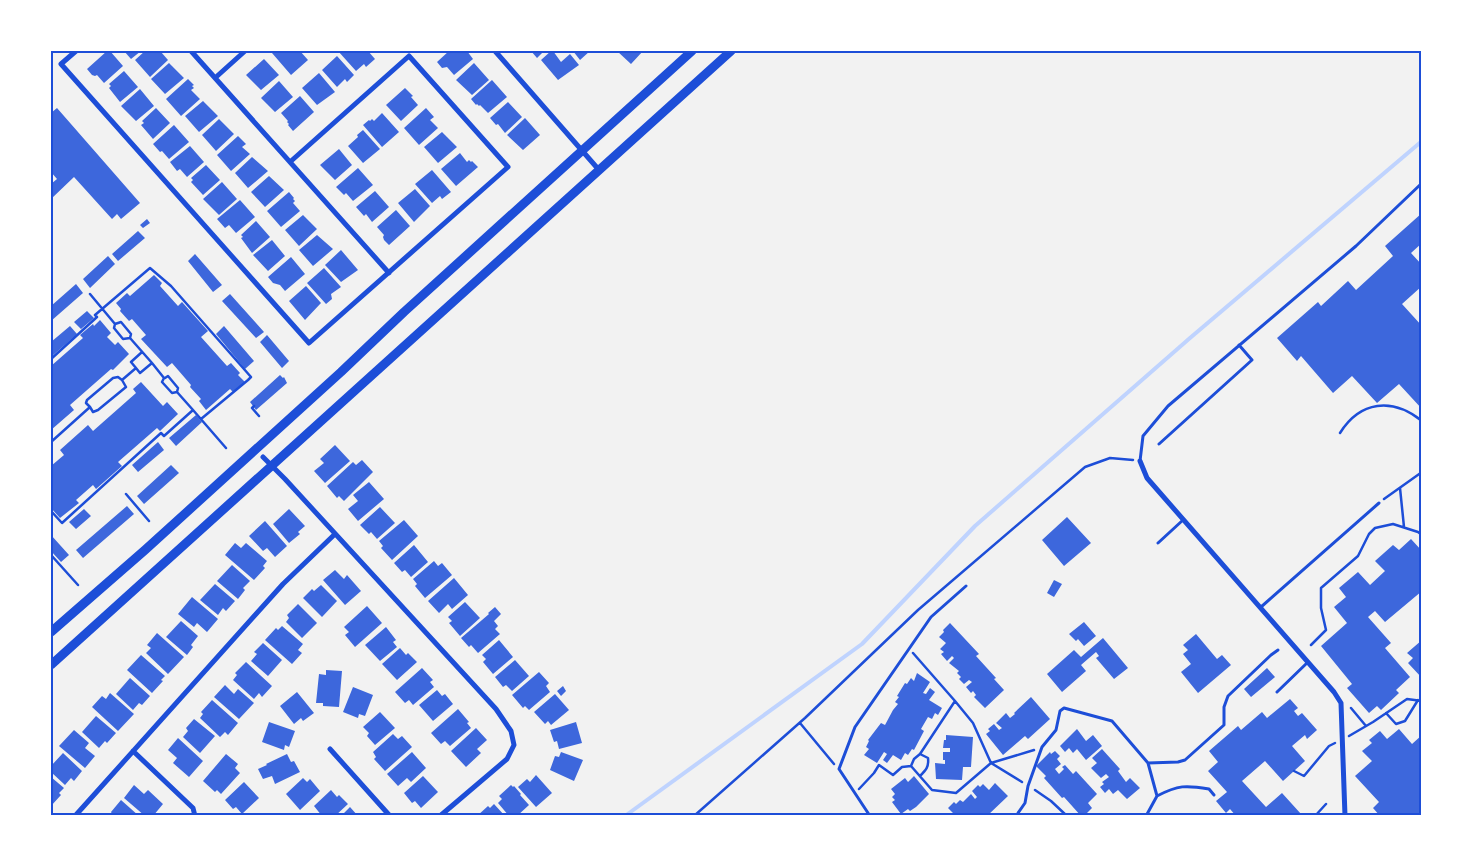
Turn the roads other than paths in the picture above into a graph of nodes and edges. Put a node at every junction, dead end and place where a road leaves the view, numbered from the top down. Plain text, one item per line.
1 (76, 51) edge
2 (191, 51) edge
3 (245, 51) edge
4 (494, 51) edge
5 (692, 51) edge
6 (731, 51) edge
7 (215, 78) junction
8 (582, 150) junction
9 (290, 162) junction
10 (599, 170) junction
11 (1422, 183) edge
12 (389, 273) junction
13 (1239, 345) junction
14 (1159, 444) dead end
15 (263, 457) dead end
16 (1140, 461) joint
17 (272, 465) junction
18 (1379, 503) road end
19 (1184, 519) junction
20 (335, 534) junction
21 (1158, 542) dead end
22 (966, 586) dead end
23 (1261, 607) junction
24 (51, 632) edge
25 (1278, 650) dead end
26 (1308, 662) junction
27 (51, 665) edge
28 (1277, 692) dead end
29 (330, 749) dead end
30 (133, 751) junction
31 (1148, 763) junction
32 (1214, 795) dead end
33 (1157, 796) junction
34 (75, 816) edge
35 (196, 816) edge
36 (390, 816) edge
37 (440, 816) edge
38 (870, 816) edge
39 (1016, 816) edge
40 (1146, 816) edge
41 (1345, 816) edge

1 - 12 street
2 - 7 street
3 - 7 street
4 - 8 street
5 - 8 main road
6 - 10 main road
7 - 9 street
8 - 10 street
8 - 24 main road
9 - 12 street
9 - 12 street
10 - 17 main road
11 - 13 lane
13 - 14 lane
13 - 16 lane
15 - 17 street
16 - 19 street
17 - 20 street
17 - 27 main road
18 - 23 lane
19 - 21 lane
19 - 23 street
20 - 30 street
20 - 37 street
22 - 38 lane
23 - 26 street
25 - 31 lane
26 - 28 lane
26 - 41 street
29 - 36 street
30 - 34 street
30 - 35 street
31 - 33 lane
31 - 39 lane
32 - 33 lane
33 - 40 lane

